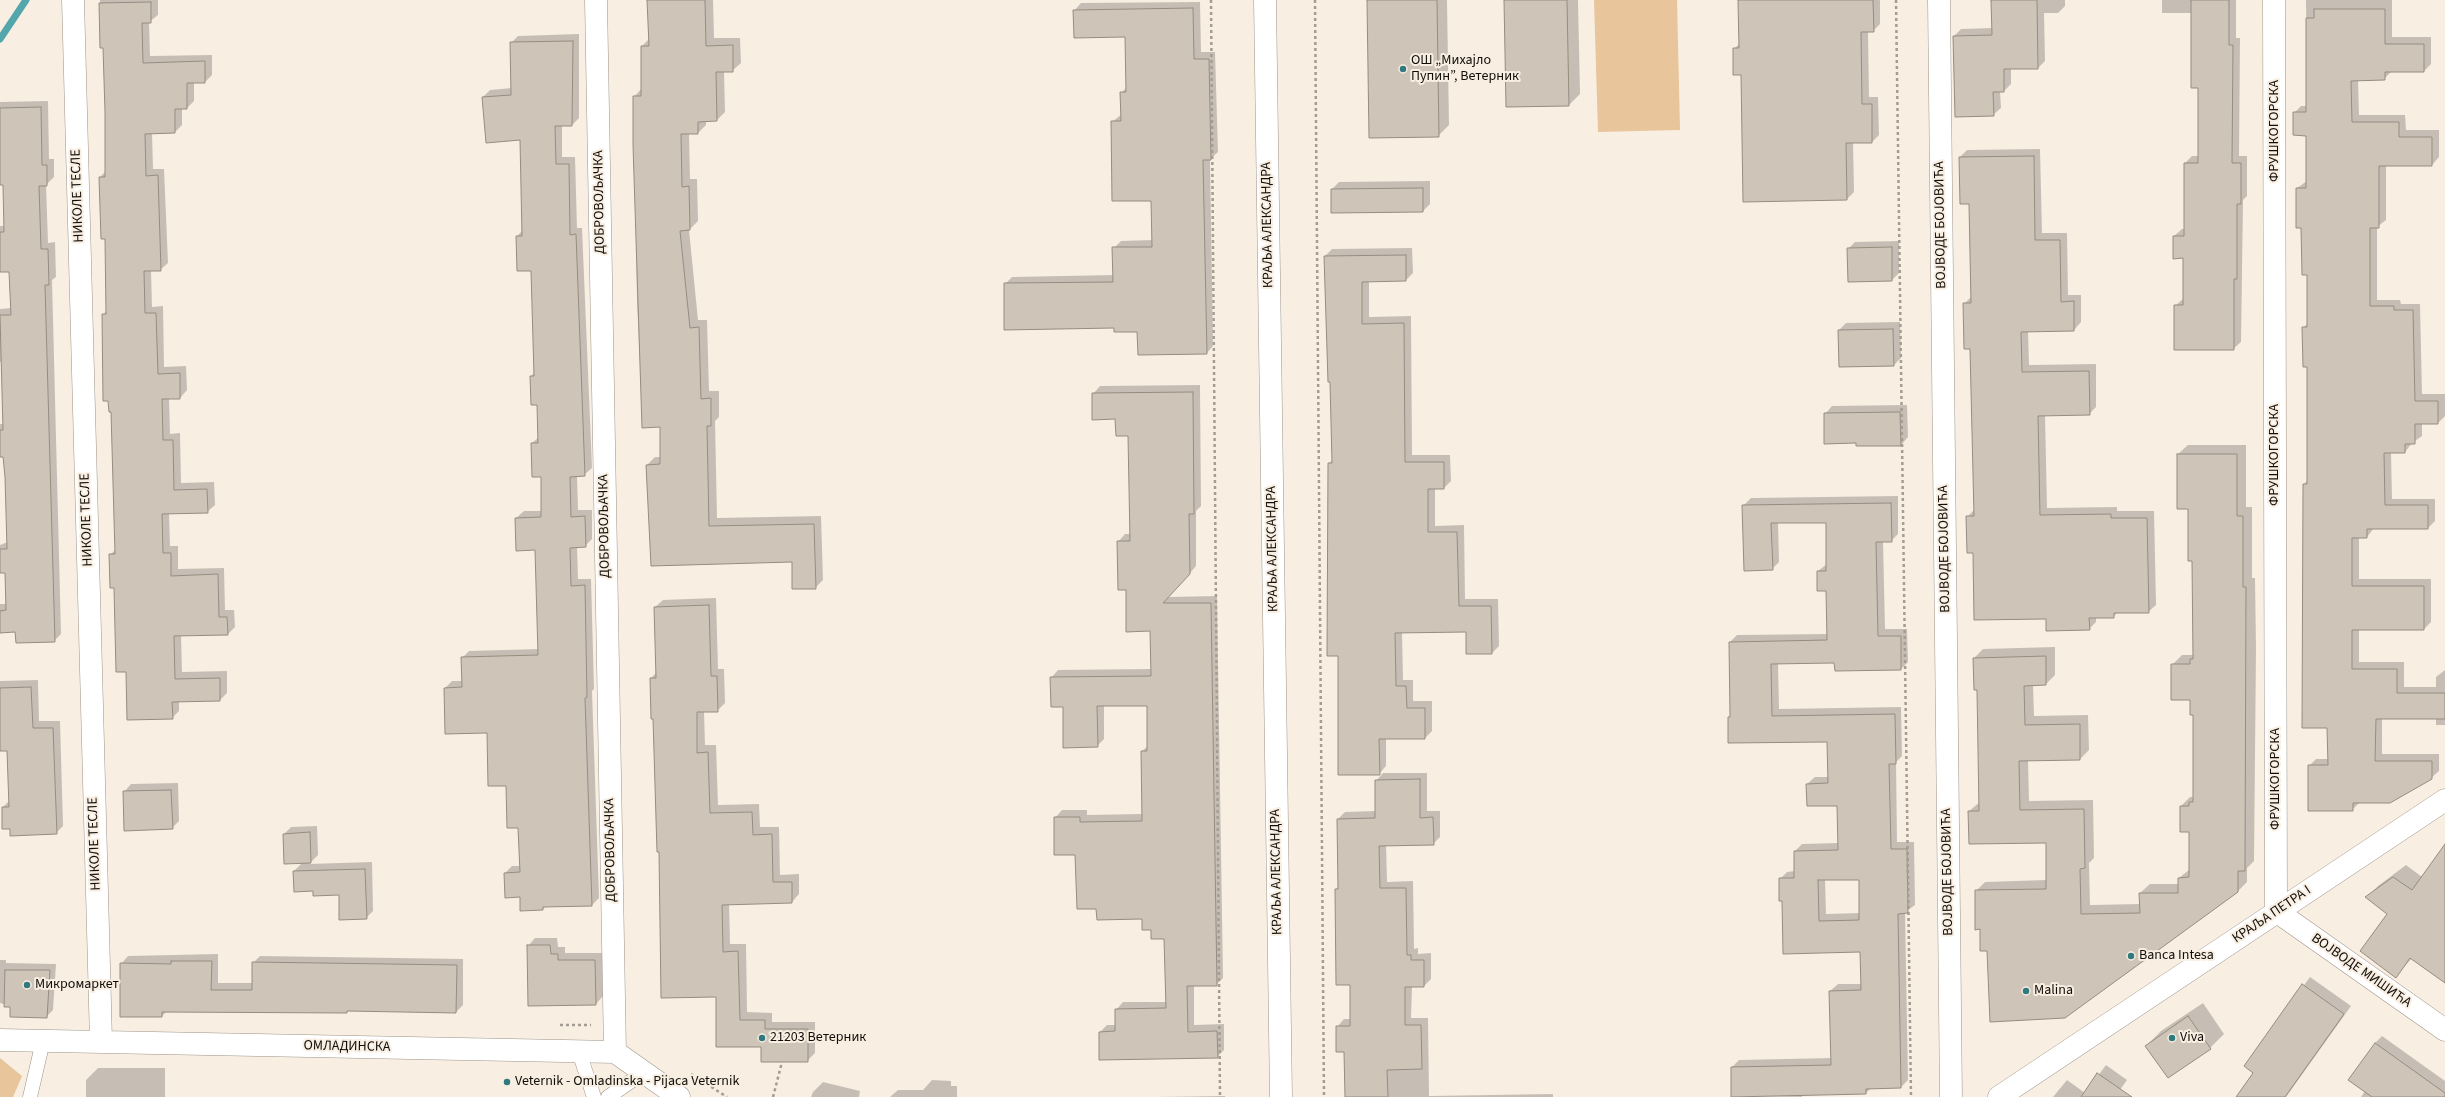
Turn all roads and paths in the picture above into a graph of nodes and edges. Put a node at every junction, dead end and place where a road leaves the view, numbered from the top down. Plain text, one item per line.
1 (73, 0) edge
2 (596, 0) edge
3 (1211, 0) edge
4 (1265, 0) edge
5 (1315, 0) edge
6 (1896, 0) edge
7 (1939, 0) edge
8 (2274, 0) edge
9 (2445, 800) edge
10 (2276, 911) junction
11 (2445, 1030) edge
12 (0, 1040) edge
13 (43, 1041) junction
14 (100, 1041) junction
15 (580, 1052) junction
16 (615, 1052) junction
17 (782, 1062) dead end
18 (643, 1073) junction
19 (30, 1097) edge
20 (594, 1097) edge
21 (608, 1097) edge
22 (679, 1097) edge
23 (773, 1097) edge
24 (1220, 1097) edge
25 (1281, 1097) edge
26 (1324, 1097) edge
27 (1911, 1097) edge
28 (1951, 1097) edge
29 (1999, 1097) edge

1 - 14 street, НИКОЛЕ ТЕСЛЕ
2 - 16 street, ДОБРОВОЉАЧКА
3 - 24 path
4 - 25 street, КРАЉА АЛЕКСАНДРА
5 - 26 path
6 - 27 path
7 - 28 street, ВОЈВОДЕ БОЈОВИЋА
8 - 10 street, ФРУШКОГОРСКА
9 - 10 street, КРАЉА ПЕТРА I
10 - 11 street, ВОЈВОДЕ МИШИЋА
10 - 29 street, КРАЉА ПЕТРА I
12 - 13 street, ОМЛАДИНСКА
13 - 14 street, ОМЛАДИНСКА
13 - 19 lane
14 - 15 street, ОМЛАДИНСКА
15 - 16 street, ОМЛАДИНСКА
15 - 20 lane
16 - 18 street
17 - 23 path
18 - 21 lane
18 - 22 street

